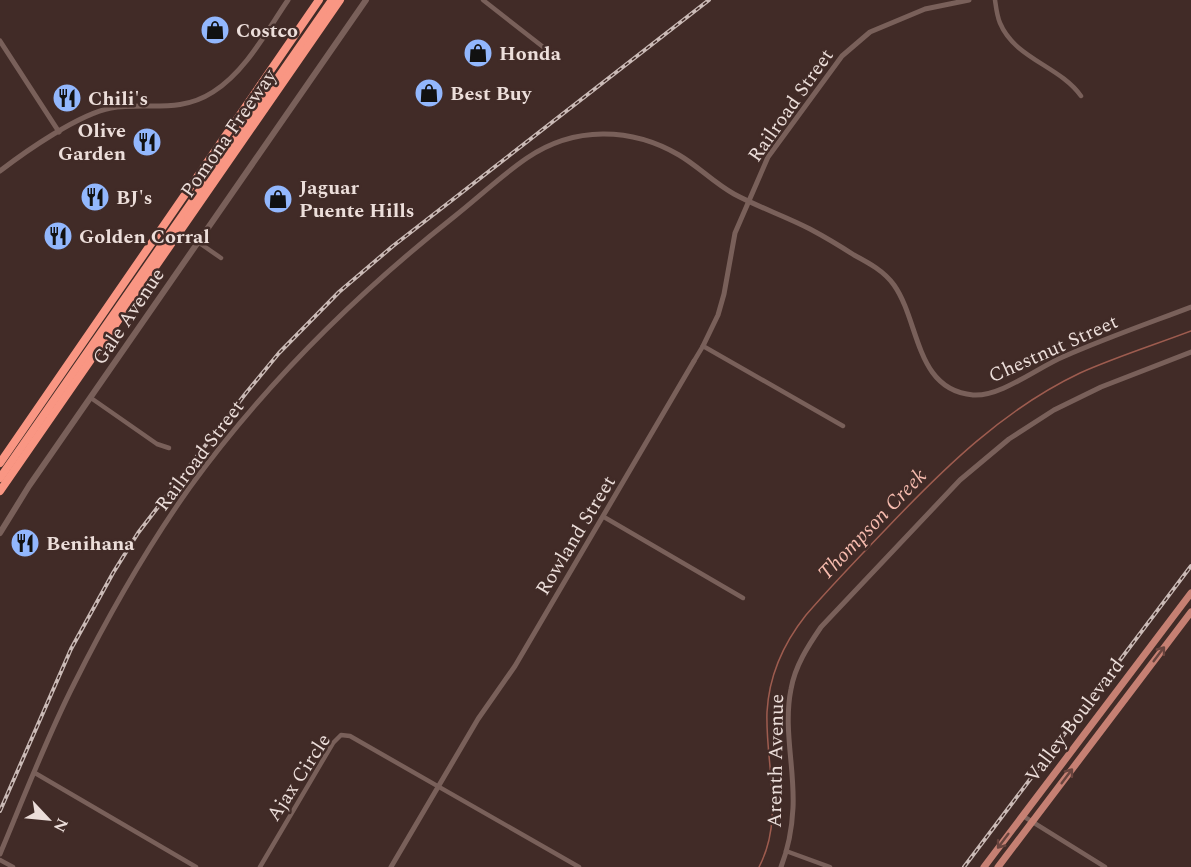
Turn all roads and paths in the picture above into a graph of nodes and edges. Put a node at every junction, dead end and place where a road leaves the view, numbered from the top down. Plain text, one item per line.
1 (288, 0) edge
2 (318, 0) edge
3 (330, 0) edge
4 (340, 0) edge
5 (366, 0) edge
6 (483, 0) edge
7 (969, 0) edge
8 (994, 0) edge
9 (0, 41) edge
10 (556, 57) dead end
11 (1081, 96) dead end
12 (59, 132) junction
13 (0, 171) edge
14 (748, 201) junction
15 (198, 242) junction
16 (221, 258) dead end
17 (1191, 307) edge
18 (703, 346) junction
19 (1191, 352) edge
20 (694, 361) joint
21 (959, 392) joint
22 (91, 398) junction
23 (843, 426) dead end
24 (169, 448) dead end
25 (0, 463) edge
26 (0, 472) edge
27 (0, 478) edge
28 (0, 491) edge
29 (604, 517) junction
30 (0, 533) edge
31 (1191, 593) edge
32 (743, 598) dead end
33 (1191, 612) edge
34 (1118, 690) junction
35 (1127, 697) junction
36 (35, 773) junction
37 (439, 787) junction
38 (1023, 816) junction
39 (1032, 823) junction
40 (786, 851) junction
41 (0, 854) edge
42 (0, 860) edge
43 (13, 867) edge
44 (196, 867) edge
45 (260, 867) edge
46 (391, 867) edge
47 (579, 867) edge
48 (781, 867) edge
49 (830, 867) edge
50 (984, 867) edge
51 (998, 867) edge
52 (1105, 867) edge

1 - 12 street
2 - 25 highway, Pomona Freeway
3 - 26 highway
3 - 27 highway
4 - 28 highway, Pomona Freeway
5 - 15 main road, Gale Avenue
6 - 10 street
7 - 14 street, Railroad Street
8 - 11 street
9 - 12 street
12 - 13 street
14 - 18 street, Rowland Street
14 - 21 street, Railroad Street
14 - 36 street, Railroad Street
15 - 16 street
15 - 22 main road, Gale Avenue
17 - 21 street, Chestnut Street
18 - 20 street, Rowland Street
18 - 23 street
19 - 40 street, Arenth Avenue
20 - 29 street, Rowland Street
22 - 24 street
22 - 30 main road, Gale Avenue
29 - 32 street
29 - 37 street, Rowland Street
31 - 34 main road, Valley Boulevard
35 -> 33 main road, Valley Boulevard
34 - 35 main road
34 - 38 main road, Valley Boulevard
39 -> 35 main road, Valley Boulevard
36 - 41 street, Railroad Street
36 - 44 street
37 - 45 street, Ajax Circle
37 - 46 street, Rowland Street
37 - 47 street
38 - 39 street
38 -> 50 main road, Valley Boulevard
39 - 51 main road, Valley Boulevard
39 - 52 street
40 - 48 street, Arenth Avenue
40 - 49 street
42 - 43 street

